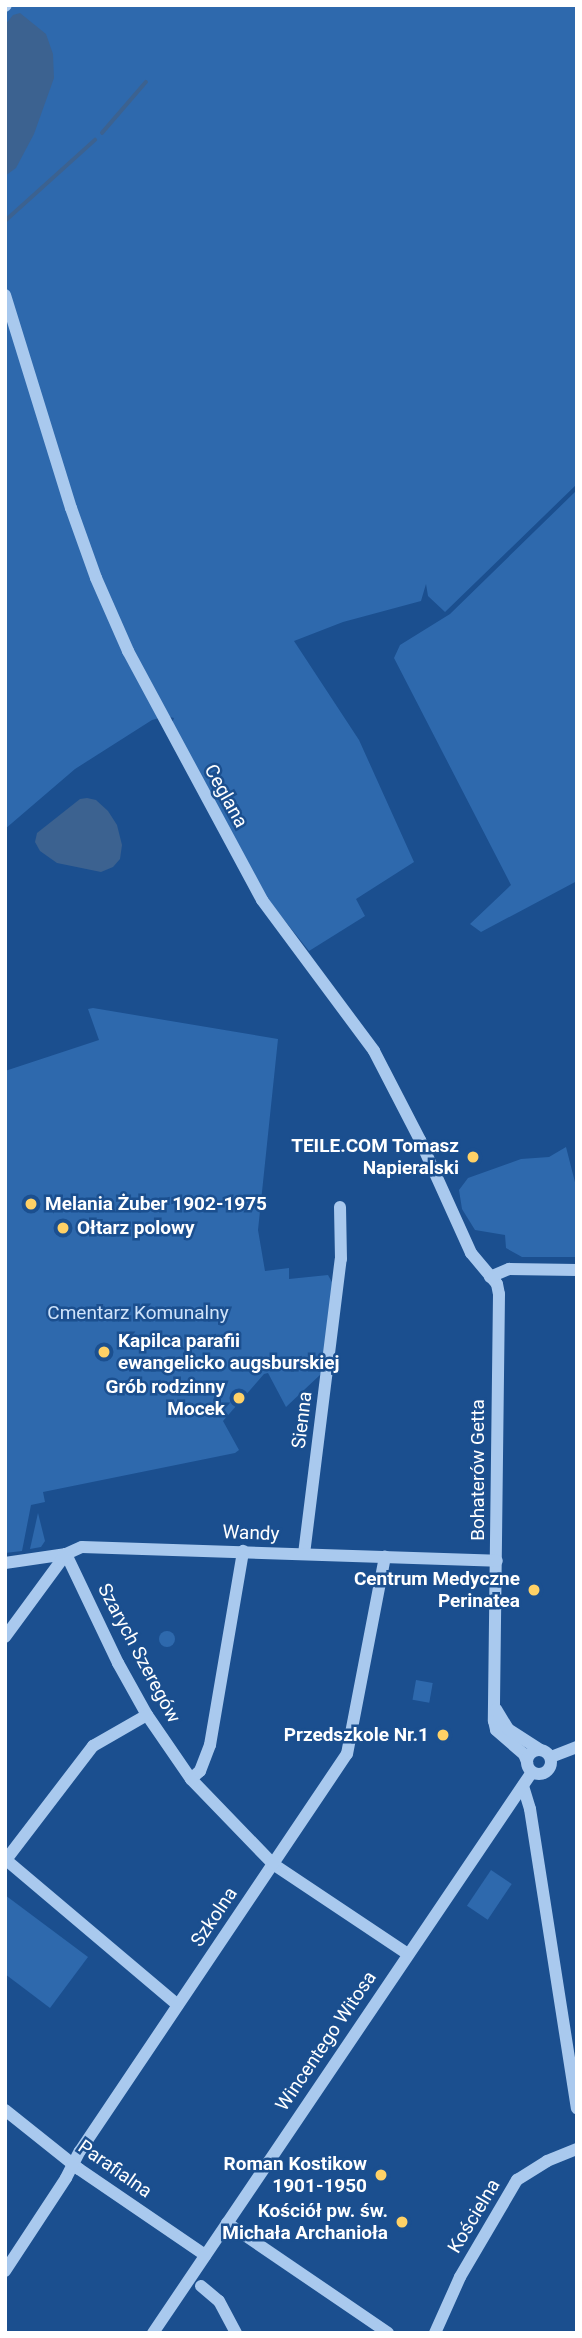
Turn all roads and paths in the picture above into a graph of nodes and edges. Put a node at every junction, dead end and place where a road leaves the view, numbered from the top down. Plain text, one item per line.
1 (5, 295) edge
2 (340, 1206) dead end
3 (577, 1270) edge
4 (491, 1276) junction
5 (243, 1551) junction
6 (66, 1554) junction
7 (304, 1554) junction
8 (385, 1557) junction
9 (497, 1561) junction
10 (5, 1563) edge
11 (5, 1637) edge
12 (496, 1709) junction
13 (147, 1715) junction
14 (577, 1747) edge
15 (539, 1749) junction
16 (551, 1757) junction
17 (530, 1767) junction
18 (191, 1779) junction
19 (523, 1786) junction
20 (5, 1860) edge
21 (273, 1864) junction
22 (408, 1954) junction
23 (177, 2005) junction
24 (577, 2108) edge
25 (5, 2110) edge
26 (577, 2149) edge
27 (73, 2164) junction
28 (227, 2222) junction
29 (205, 2255) junction
30 (5, 2271) edge
31 (201, 2287) dead end
32 (153, 2333) edge
33 (236, 2333) edge
34 (388, 2333) edge
35 (435, 2333) edge

1 - 4 street, Ceglana
2 - 7 street, Sienna
3 - 4 street
4 - 9 street, Bohaterów Getta
5 - 6 street, Wandy
5 - 7 street, Wandy
5 - 18 street
6 - 10 street, Wandy
6 - 11 street
6 - 13 street, Szarych Szeregów
7 - 8 street, Wandy
8 - 9 street, Wandy
8 - 21 street, Szkolna
9 - 12 street, Bohaterów Getta
12 - 15 street
12 - 17 street, Bohaterów Getta
13 - 18 street, Szarych Szeregów
13 - 20 street
14 - 16 street
15 - 16 street
15 - 17 street
16 - 17 street
17 - 19 street, Wincentego Witosa
18 - 21 street, Szarych Szeregów
19 - 22 street, Wincentego Witosa
19 - 24 street
20 - 23 street
21 - 22 street, Szarych Szeregów
21 - 23 street, Szkolna
22 - 28 street, Wincentego Witosa
23 - 27 street, Szkolna
25 - 27 street, Parafialna
26 - 35 street, Kościelna
27 - 29 street, Parafialna
27 - 30 street, Szkolna
28 - 29 street, Wincentego Witosa
28 - 34 street
29 - 32 street, Wincentego Witosa
31 - 33 street

